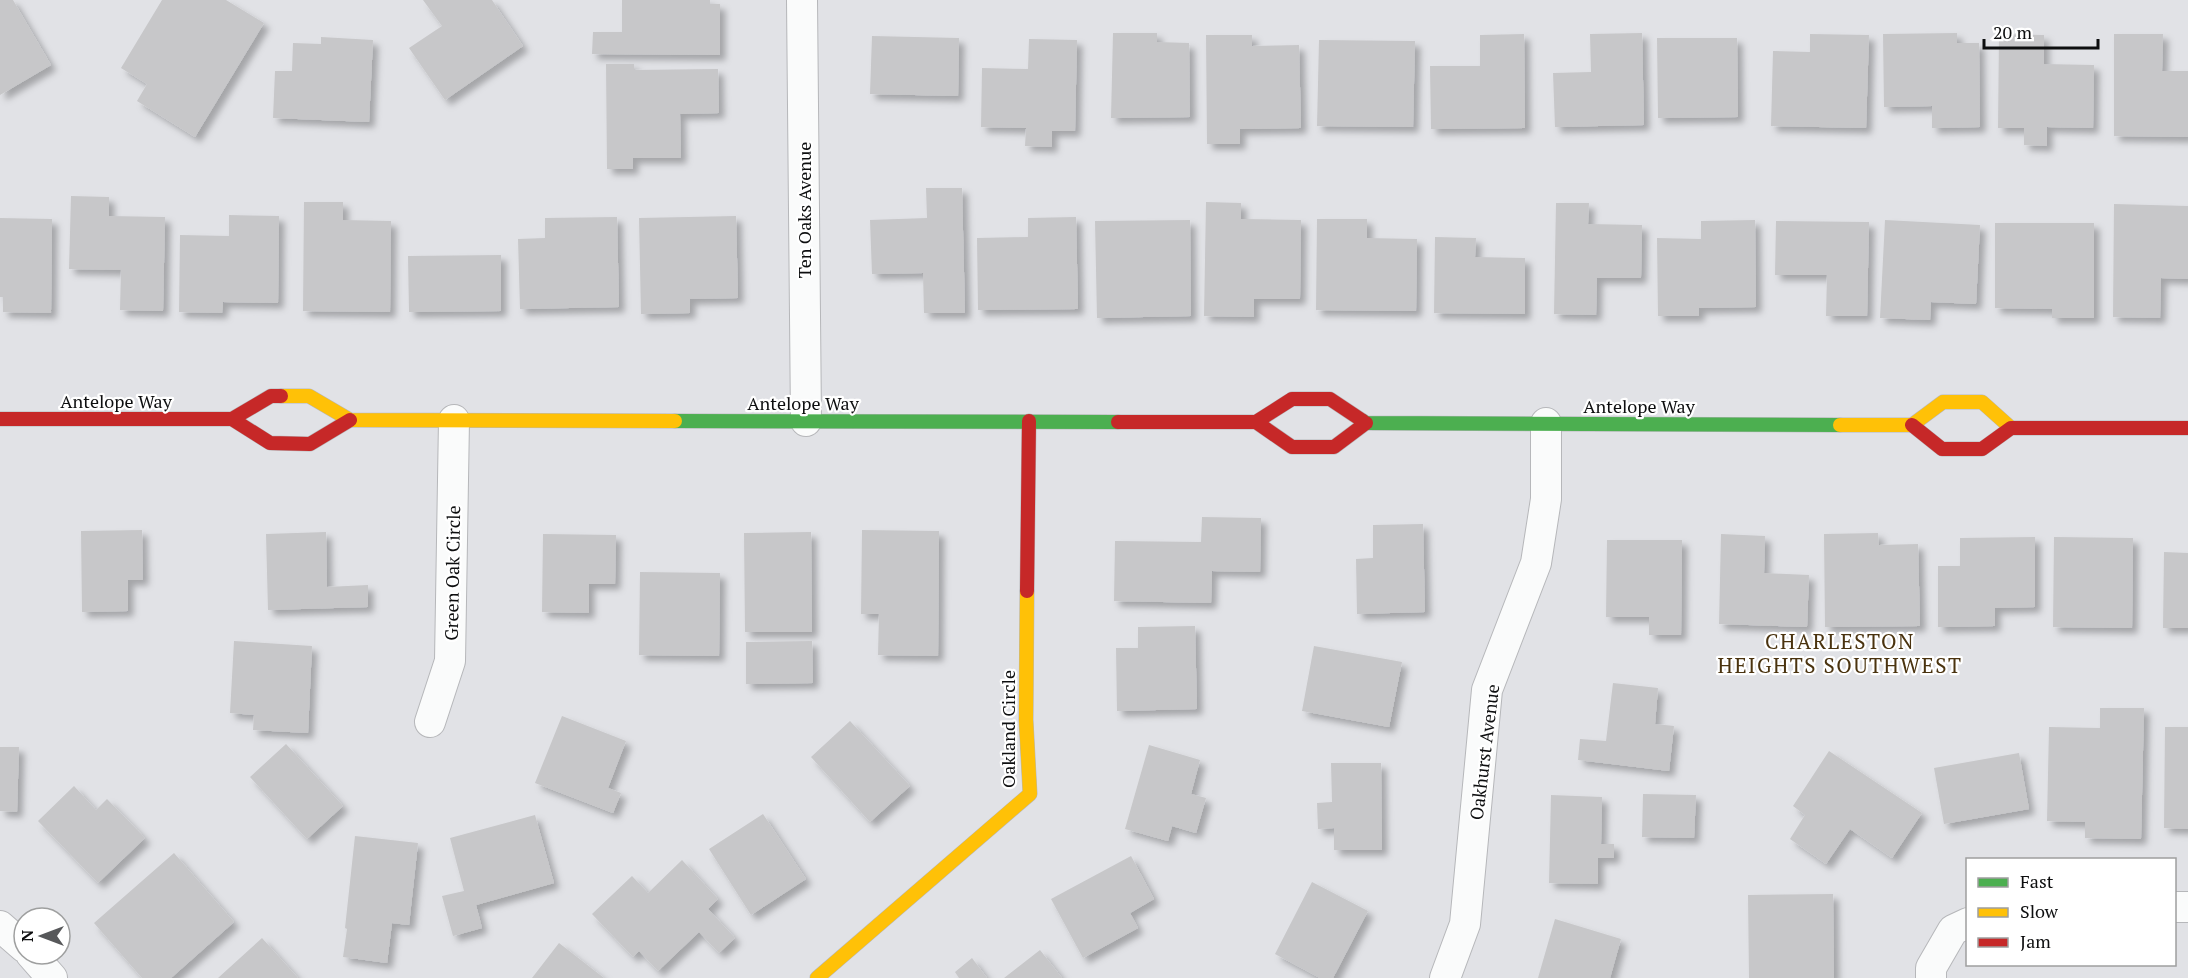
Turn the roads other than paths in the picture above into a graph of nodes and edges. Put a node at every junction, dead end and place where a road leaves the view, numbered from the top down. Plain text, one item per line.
1 (802, 0) edge
2 (0, 419) edge
3 (232, 419) junction
4 (350, 420) junction
5 (454, 420) junction
6 (806, 421) junction
7 (1029, 421) junction
8 (1256, 422) junction
9 (1366, 423) junction
10 (1546, 423) junction
11 (1912, 425) junction
12 (2011, 428) junction
13 (2188, 428) edge
14 (430, 722) dead end
15 (0, 926) edge
16 (1960, 926) edge
17 (12, 936) edge
18 (42, 966) edge
19 (52, 978) edge
20 (817, 978) edge
21 (1445, 978) edge
22 (1931, 978) edge

1 - 6 street, Ten Oaks Avenue
2 - 3 street, Antelope Way
3 - 4 street
3 - 4 street
4 - 5 street, Antelope Way
5 - 6 street, Antelope Way
5 - 14 street, Green Oak Circle
6 - 7 street, Antelope Way
7 - 8 street, Antelope Way
7 - 20 street, Oakland Circle
8 - 9 street
8 - 9 street
9 - 10 street, Antelope Way
10 - 11 street, Antelope Way
10 - 21 street, Oakhurst Avenue
11 - 12 street
11 - 12 street
12 - 13 street
15 - 17 street
16 - 22 street
18 - 19 street

